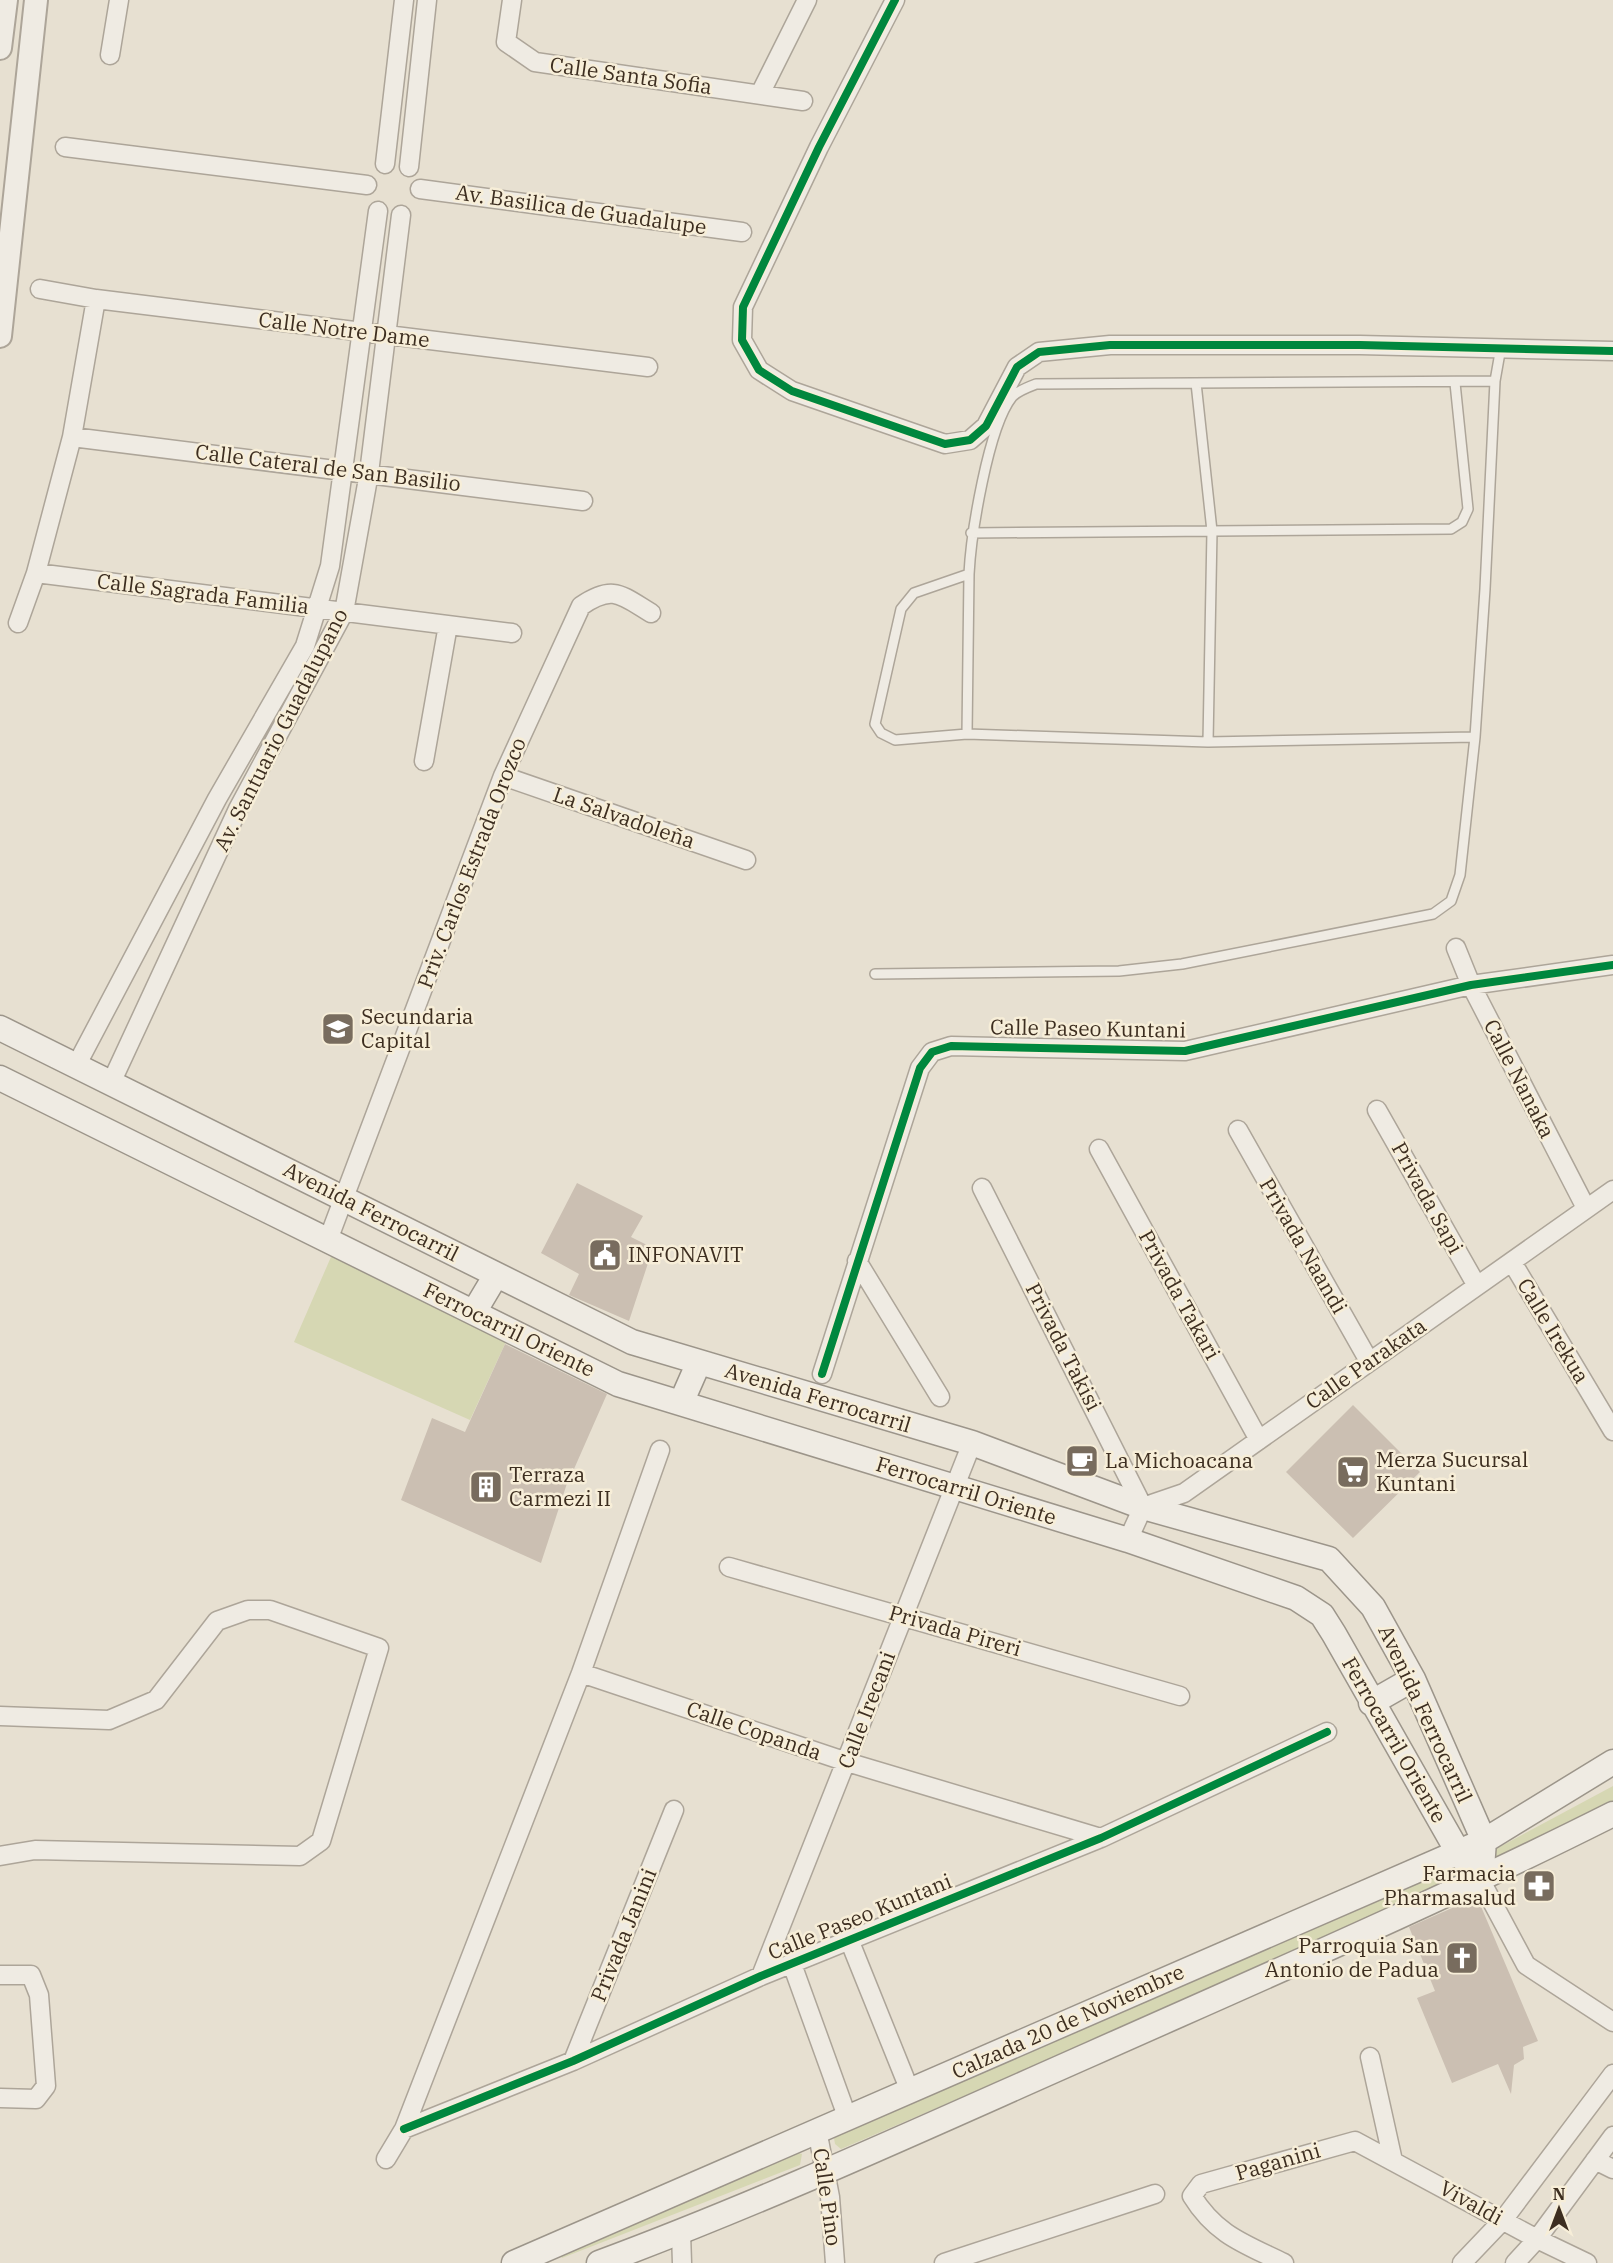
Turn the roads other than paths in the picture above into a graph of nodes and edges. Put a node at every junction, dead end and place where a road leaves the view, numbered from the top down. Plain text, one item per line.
1 (6, 0) edge
2 (36, 0) edge
3 (118, 0) edge
4 (404, 0) edge
5 (427, 0) edge
6 (512, 0) edge
7 (807, 0) edge
8 (895, 0) edge
9 (0, 48) edge
10 (110, 56) dead end
11 (760, 94) junction
12 (803, 101) dead end
13 (65, 147) dead end
14 (385, 164) junction
15 (409, 167) junction
16 (367, 184) junction
17 (420, 189) junction
18 (378, 211) junction
19 (401, 215) junction
20 (742, 232) dead end
21 (40, 289) dead end
22 (96, 299) junction
23 (1, 323) edge
24 (362, 333) junction
25 (385, 335) junction
26 (1501, 347) junction
27 (1613, 351) edge
28 (648, 367) dead end
29 (1496, 381) junction
30 (1196, 383) junction
31 (1455, 383) junction
32 (72, 437) junction
33 (343, 470) junction
34 (369, 473) junction
35 (583, 501) dead end
36 (1212, 531) junction
37 (971, 533) junction
38 (36, 573) junction
39 (969, 574) junction
40 (316, 609) junction
41 (344, 612) junction
42 (651, 613) dead end
43 (18, 623) dead end
44 (448, 625) junction
45 (512, 633) dead end
46 (967, 734) junction
47 (1475, 737) junction
48 (1208, 742) junction
49 (424, 761) dead end
50 (503, 776) junction
51 (217, 799) junction
52 (238, 809) junction
53 (746, 860) dead end
54 (1456, 948) dead end
55 (132, 963) junction
56 (1613, 965) edge
57 (875, 974) dead end
58 (158, 977) junction
59 (1471, 985) junction
60 (0, 1028) edge
61 (76, 1066) junction
62 (0, 1078) edge
63 (111, 1083) junction
64 (1377, 1110) dead end
65 (1238, 1130) dead end
66 (1099, 1149) dead end
67 (982, 1188) dead end
68 (1613, 1190) edge
69 (344, 1198) junction
70 (1586, 1208) junction
71 (328, 1240) junction
72 (857, 1261) junction
73 (1512, 1262) junction
74 (496, 1275) junction
75 (1477, 1286) junction
76 (474, 1312) junction
77 (1369, 1361) junction
78 (699, 1362) junction
79 (822, 1374) dead end
80 (940, 1397) dead end
81 (681, 1403) junction
82 (1613, 1431) edge
83 (1259, 1440) junction
84 (972, 1443) junction
85 (660, 1450) dead end
86 (954, 1488) junction
87 (1143, 1508) junction
88 (1128, 1540) junction
89 (729, 1567) dead end
90 (904, 1616) junction
91 (581, 1673) junction
92 (1413, 1679) junction
93 (1180, 1696) dead end
94 (1371, 1703) junction
95 (0, 1716) edge
96 (1327, 1732) dead end
97 (847, 1762) junction
98 (1613, 1762) edge
99 (674, 1810) dead end
100 (1613, 1814) edge
101 (1101, 1838) junction
102 (1484, 1841) junction
103 (1458, 1852) junction
104 (0, 1856) edge
105 (1481, 1881) junction
106 (850, 1942) junction
107 (792, 1964) junction
108 (0, 1975) edge
109 (761, 1976) junction
110 (1613, 2022) edge
111 (1370, 2057) dead end
112 (573, 2061) junction
113 (1613, 2074) edge
114 (910, 2091) junction
115 (0, 2098) edge
116 (848, 2119) junction
117 (404, 2129) junction
118 (817, 2130) junction
119 (1613, 2136) edge
120 (1355, 2140) joint
121 (386, 2159) dead end
122 (1595, 2160) junction
123 (1394, 2161) junction
124 (1613, 2169) edge
125 (826, 2171) junction
126 (1155, 2194) dead end
127 (1503, 2220) junction
128 (681, 2232) junction
129 (1537, 2239) junction
130 (550, 2256) edge
131 (514, 2263) edge
132 (599, 2263) edge
133 (682, 2263) edge
134 (836, 2263) edge
135 (944, 2263) edge
136 (1284, 2263) edge
137 (1462, 2263) edge
138 (1515, 2263) edge
139 (1587, 2263) edge

1 - 9 street
2 - 23 street
3 - 10 street
4 - 14 street
5 - 15 street
6 - 11 street, Calle Santa Sofia
7 - 11 street
8 - 26 street
11 - 12 street, Calle Santa Sofia
13 - 16 street
14 - 15 street
14 - 16 street
15 - 17 street
16 - 18 street
17 - 19 street
17 - 20 street, Av. Basilica de Guadalupe
18 - 19 street
18 - 24 street, Av. Santuario Guadalupano
19 - 25 street, Av. Santuario Guadalupano
21 - 22 street, Calle Notre Dame
22 - 24 street, Calle Notre Dame
22 - 32 street
24 - 25 street, Calle Notre Dame
24 - 33 street, Av. Santuario Guadalupano
25 - 28 street, Calle Notre Dame
25 - 34 street, Av. Santuario Guadalupano
26 - 27 street
26 - 29 lane
29 - 31 lane
29 - 47 lane
30 - 31 lane
30 - 36 lane
30 - 37 lane
31 - 36 lane
32 - 33 street, Calle Cateral de San Basilio
32 - 38 street
33 - 34 street, Calle Cateral de San Basilio
33 - 40 street, Av. Santuario Guadalupano
34 - 35 street, Calle Cateral de San Basilio
34 - 41 street, Av. Santuario Guadalupano
36 - 37 lane
36 - 48 lane
37 - 39 lane
38 - 40 street, Calle Sagrada Familia
38 - 43 street
39 - 46 lane
39 - 46 lane
40 - 41 street, Calle Sagrada Familia
40 - 51 street, Av. Santuario Guadalupano
41 - 44 street, Calle Sagrada Familia
41 - 52 street, Av. Santuario Guadalupano
42 - 50 street, Priv. Carlos Estrada Orozco
44 - 45 street, Calle Sagrada Familia
44 - 49 street
46 - 48 lane
47 - 48 lane
47 - 57 lane
50 - 53 street, La Salvadoleña
50 - 69 street, Priv. Carlos Estrada Orozco
51 - 52 street
51 - 55 street, Av. Santuario Guadalupano
52 - 58 street, Av. Santuario Guadalupano
54 - 59 street, Calle Nanaka
55 - 58 street
55 - 61 street, Av. Santuario Guadalupano
56 - 59 street, Calle Paseo Kuntani
58 - 63 street, Av. Santuario Guadalupano
59 - 70 street, Calle Nanaka
59 - 72 street, Calle Paseo Kuntani
60 - 61 main road, Avenida Ferrocarril
61 - 63 main road, Avenida Ferrocarril
62 - 71 main road, Ferrocarril Oriente
63 - 69 main road, Avenida Ferrocarril
64 - 75 street, Privada Sapi
65 - 77 street, Privada Naandi
66 - 83 street, Privada Takari
67 - 87 street, Privada Takisi
68 - 70 street, Calle Parakata
69 - 71 street
69 - 74 main road, Avenida Ferrocarril
70 - 73 street, Calle Parakata
71 - 76 main road, Ferrocarril Oriente
72 - 79 street, Calle Paseo Kuntani
72 - 80 street
73 - 75 street, Calle Parakata
73 - 82 street, Calle Irekua
74 - 76 main road
74 - 78 main road, Avenida Ferrocarril
75 - 77 street, Calle Parakata
76 - 81 main road, Ferrocarril Oriente
77 - 83 street, Calle Parakata
78 - 81 main road
78 - 84 main road, Avenida Ferrocarril
81 - 86 main road, Ferrocarril Oriente
83 - 87 street, Calle Parakata
84 - 86 street, Calle Irecani
84 - 87 main road, Avenida Ferrocarril
85 - 91 street
86 - 88 main road, Ferrocarril Oriente
86 - 90 street, Calle Irecani
87 - 88 street
87 - 92 main road, Avenida Ferrocarril
88 - 94 main road, Ferrocarril Oriente
89 - 90 street, Privada Pireri
90 - 93 street, Privada Pireri
90 - 97 street, Calle Irecani
91 - 97 street, Calle Copanda
91 - 117 street
92 - 94 main road
92 - 102 main road, Avenida Ferrocarril
94 - 103 main road, Ferrocarril Oriente
95 - 104 street
96 - 101 street, Calle Paseo Kuntani
97 - 101 street, Calle Copanda
97 - 109 street, Calle Irecani
98 - 102 main road, Calzada 20 de Noviembre
99 - 112 street, Privada Janini
100 - 105 main road, Calzada 20 de Noviembre
101 - 106 street, Calle Paseo Kuntani
102 - 103 main road, Calzada 20 de Noviembre
102 - 105 main road, Avenida Ferrocarril
103 - 105 main road, Ferrocarril Oriente
103 - 114 main road, Calzada 20 de Noviembre
105 - 110 street
105 - 125 main road, Calzada 20 de Noviembre
106 - 107 street, Calle Paseo Kuntani
106 - 114 street, Calle Paseo Kuntani
107 - 109 street, Calle Paseo Kuntani
107 - 116 street, Calle Paseo Kuntani
108 - 115 street
109 - 112 street, Calle Paseo Kuntani
111 - 123 street
112 - 117 street, Calle Paseo Kuntani
113 - 127 street
114 - 116 main road, Calzada 20 de Noviembre
116 - 118 main road, Calzada 20 de Noviembre
117 - 121 street
118 - 125 street, Calle Pino
118 - 130 main road, Calzada 20 de Noviembre
119 - 122 street
120 - 123 street, Vivaldi
120 - 136 street, Paganini
122 - 124 street
122 - 129 street
123 - 127 street, Vivaldi
125 - 128 main road, Calzada 20 de Noviembre
125 - 134 street, Calle Pino
126 - 135 street
127 - 129 street, Vivaldi
127 - 137 street
128 - 132 main road, Calzada 20 de Noviembre
128 - 133 street
129 - 138 street
129 - 139 street, Vivaldi
130 - 131 main road, Calzada 20 de Noviembre

